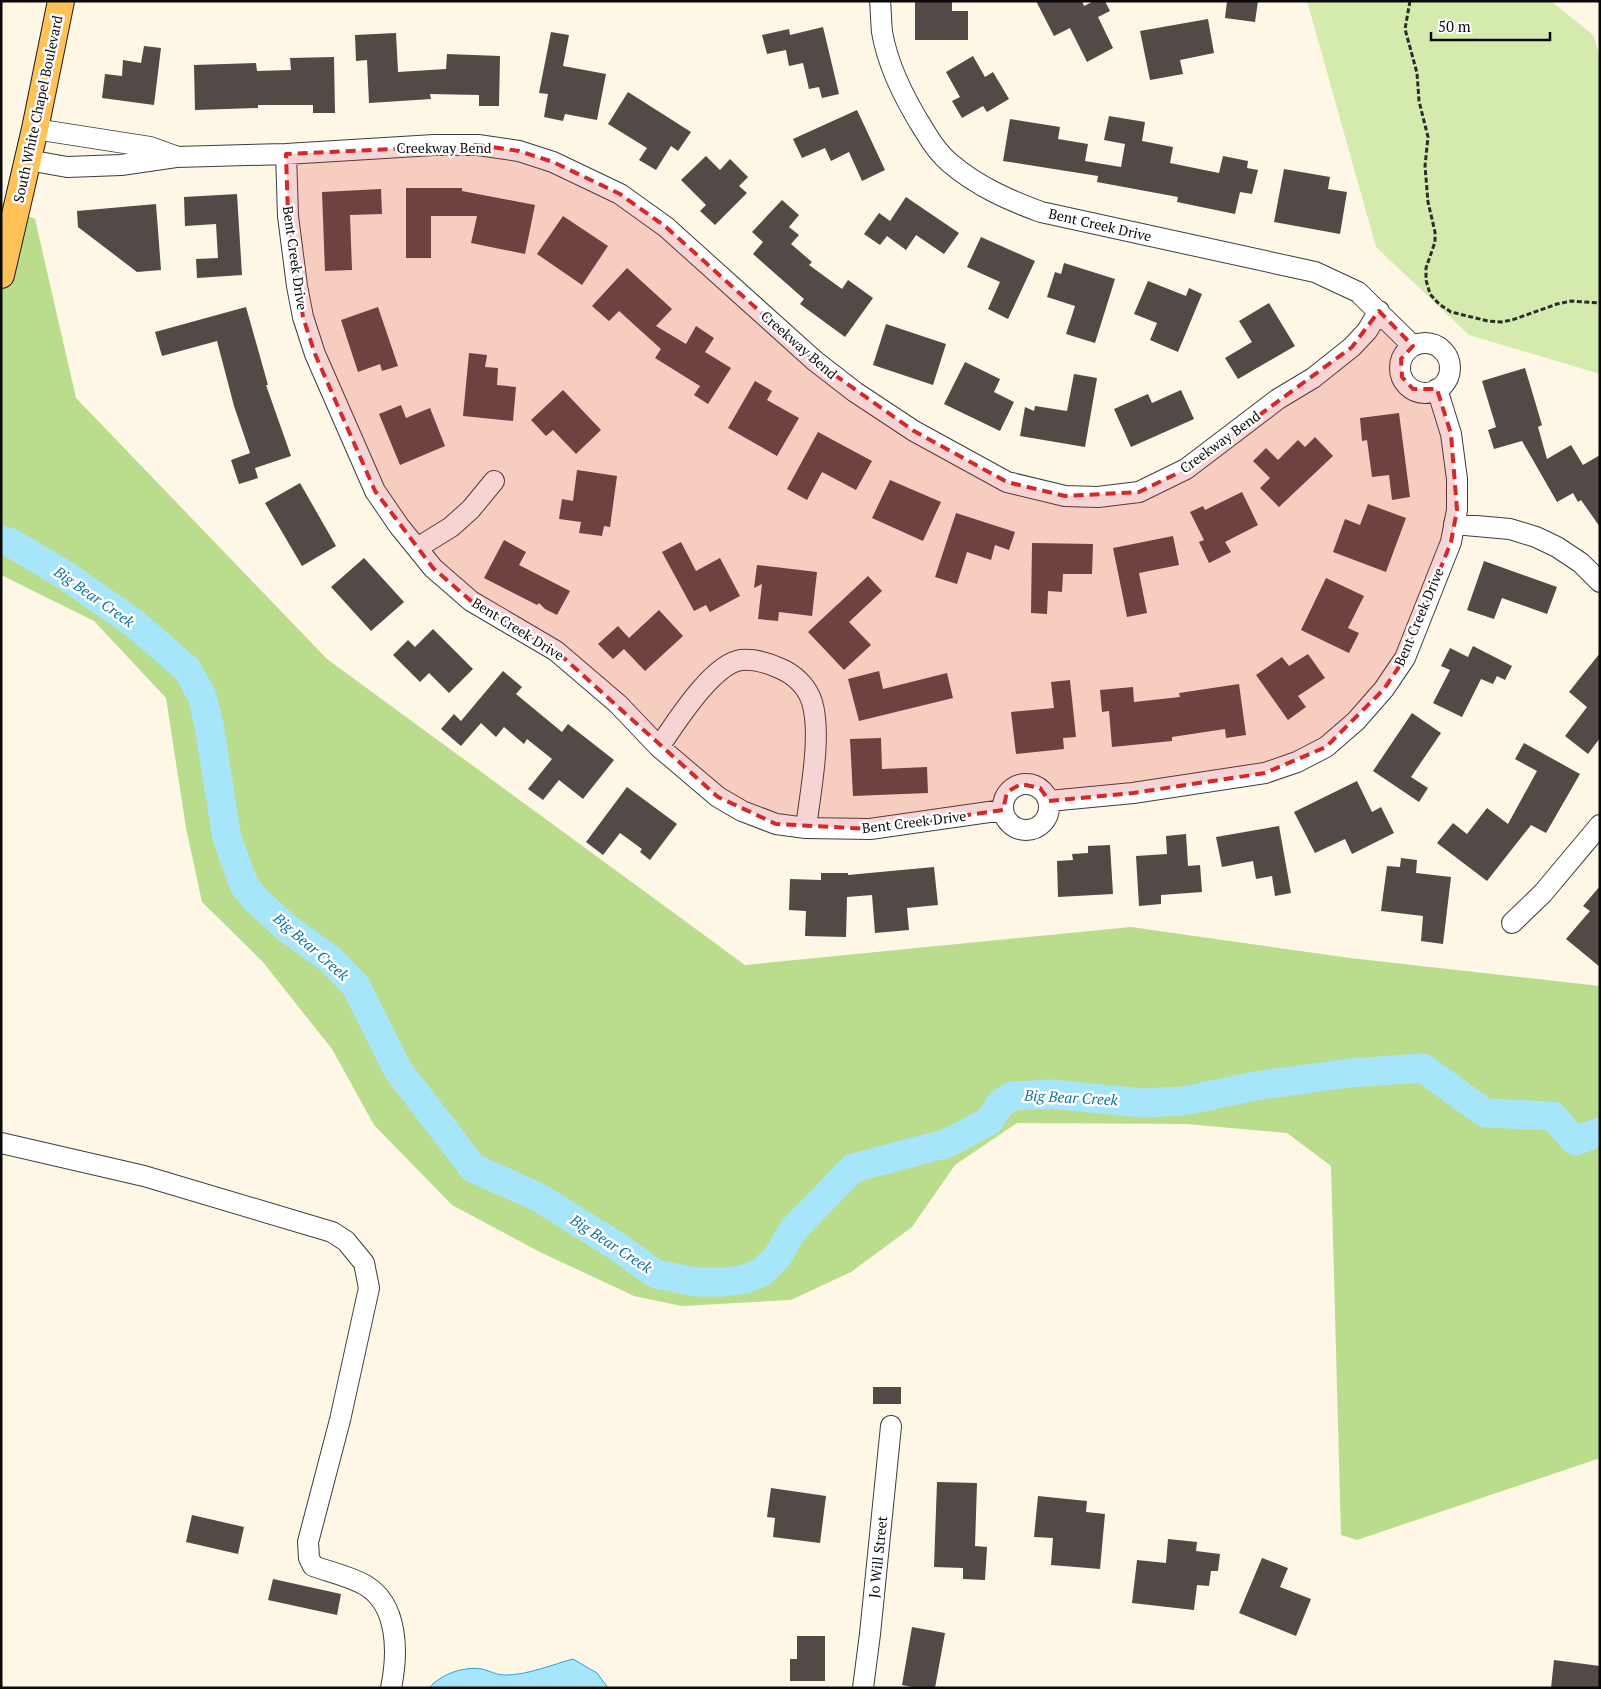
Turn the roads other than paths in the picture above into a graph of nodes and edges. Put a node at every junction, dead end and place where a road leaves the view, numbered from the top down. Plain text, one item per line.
1 (62, 1) edge
2 (880, 1) edge
3 (35, 129) junction
4 (286, 154) junction
5 (176, 157) junction
6 (28, 160) junction
7 (1, 275) edge
8 (1379, 311) junction
9 (1413, 346) junction
10 (1437, 389) junction
11 (494, 481) dead end
12 (1454, 524) junction
13 (417, 548) junction
14 (1600, 582) edge
15 (659, 747) junction
16 (1049, 801) junction
17 (1003, 810) junction
18 (1600, 825) edge
19 (806, 828) junction
20 (1512, 923) dead end
21 (1, 1143) edge
22 (891, 1426) dead end
23 (391, 1688) edge
24 (863, 1688) edge

1 - 3 main road, South White Chapel Boulevard
2 - 8 street, Bent Creek Drive
3 - 5 street, Creekway Bend
3 - 6 main road, South White Chapel Boulevard
4 - 5 street, Creekway Bend
4 - 8 street, Creekway Bend
4 - 13 street, Bent Creek Drive
5 - 6 street, Creekway Bend
6 - 7 main road, South White Chapel Boulevard
8 - 9 street, Bent Creek Drive
9 - 10 street
9 - 10 street
10 - 12 street, Bent Creek Drive
11 - 13 street
12 - 14 street
12 - 16 street, Bent Creek Drive
13 - 15 street, Bent Creek Drive
15 - 19 street, Bent Creek Drive
15 - 19 street
16 - 17 street
16 - 17 street
17 - 19 street, Bent Creek Drive
18 - 20 street
21 - 23 street
22 - 24 street, Jo Will Street

